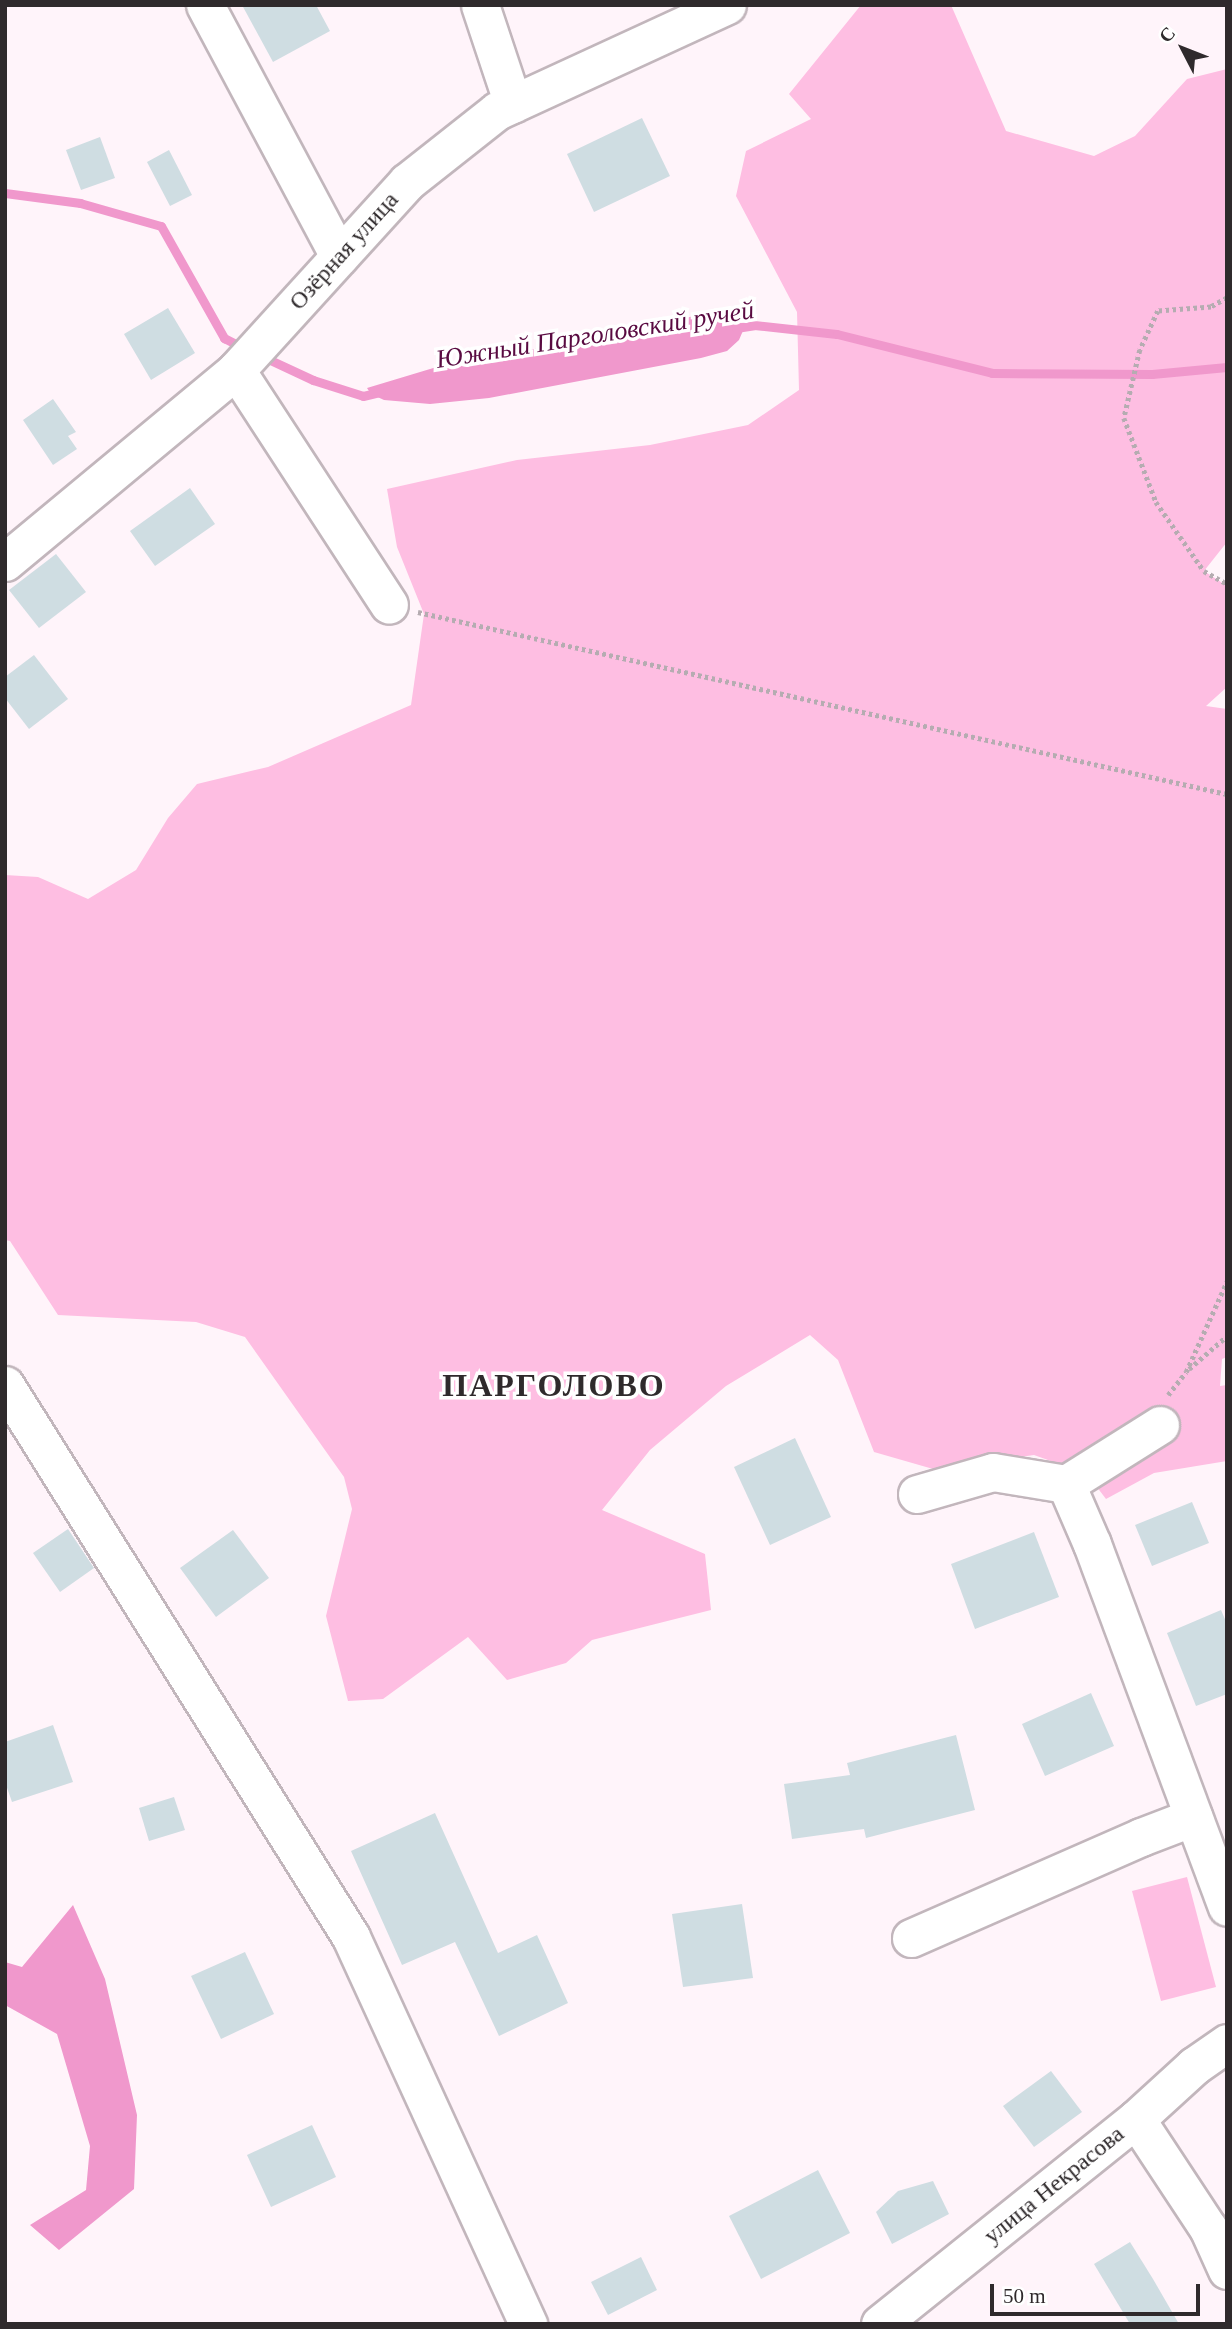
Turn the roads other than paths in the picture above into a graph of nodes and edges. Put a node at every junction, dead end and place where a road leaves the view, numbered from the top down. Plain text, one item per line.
1 (205, 5) edge
2 (480, 5) edge
3 (727, 5) edge
4 (513, 104) junction
5 (339, 256) junction
6 (236, 370) junction
7 (5, 562) edge
8 (389, 605) road end
9 (5, 1385) edge
10 (1160, 1425) dead end
11 (1066, 1484) junction
12 (917, 1494) dead end
13 (1194, 1817) junction
14 (1227, 1907) edge
15 (911, 1938) dead end
16 (1227, 2043) edge
17 (1136, 2119) junction
18 (1227, 2270) edge
19 (528, 2324) edge
20 (880, 2324) edge

1 - 5 street
2 - 4 street
3 - 4 street, Озёрная улица
4 - 5 street, Озёрная улица
5 - 6 street, Озёрная улица
6 - 7 street, Озёрная улица
6 - 8 street
9 - 19 street
10 - 11 street
11 - 12 street
11 - 13 street
13 - 14 street
13 - 15 street
16 - 17 street, улица Некрасова
17 - 18 street
17 - 20 street, улица Некрасова

